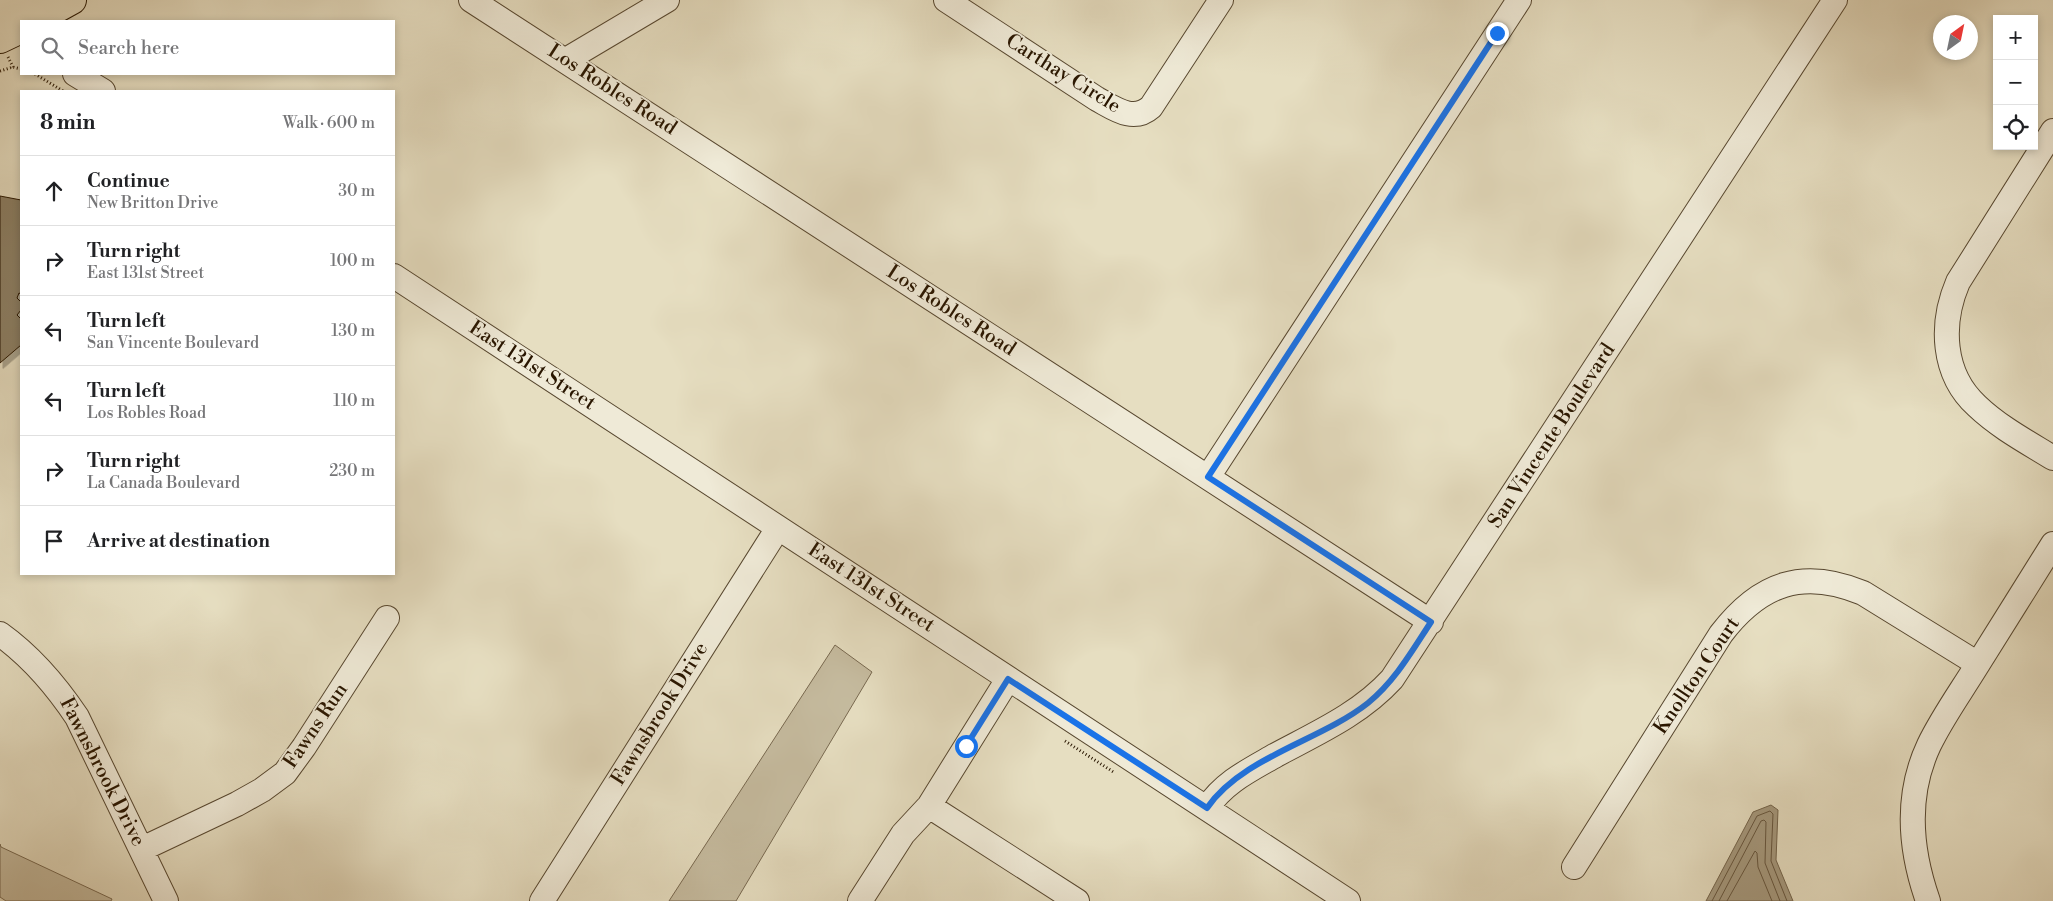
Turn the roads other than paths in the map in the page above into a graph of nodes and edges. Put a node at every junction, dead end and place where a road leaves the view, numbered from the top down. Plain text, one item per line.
1 (29, 0) edge
2 (72, 0) edge
3 (471, 0) edge
4 (668, 0) edge
5 (946, 0) edge
6 (1221, 0) edge
7 (1519, 0) edge
8 (1835, 0) edge
9 (25, 20) edge
10 (11, 26) edge
11 (566, 60) junction
12 (77, 75) edge
13 (101, 90) edge
14 (2053, 131) edge
15 (395, 277) edge
16 (2053, 458) edge
17 (1208, 477) junction
18 (778, 528) junction
19 (2053, 544) edge
20 (387, 618) dead end
21 (1431, 622) junction
22 (0, 634) edge
23 (1978, 664) junction
24 (1008, 679) junction
25 (929, 806) junction
26 (1207, 808) junction
27 (142, 849) junction
28 (1574, 867) dead end
29 (166, 901) edge
30 (542, 901) edge
31 (860, 901) edge
32 (1077, 901) edge
33 (1348, 901) edge
34 (1928, 901) edge

1 - 10 main road
2 - 9 main road
3 - 11 street, Los Robles Road
4 - 11 street
5 - 6 street, Carthay Circle
7 - 17 street
8 - 21 street, San Vincente Boulevard
11 - 17 street, Los Robles Road
12 - 13 street
14 - 16 street
15 - 18 street, East 131st Street
17 - 21 street, Los Robles Road
18 - 24 street, East 131st Street
18 - 30 street, Fawnsbrook Drive
19 - 23 street
20 - 27 street, Fawns Run
21 - 26 street, San Vincente Boulevard
22 - 27 street, Fawnsbrook Drive
23 - 28 street, Knollton Court
23 - 34 street
24 - 25 street
24 - 26 street, East 131st Street
25 - 31 street
25 - 32 street
26 - 33 street, East 131st Street
27 - 29 street, Fawnsbrook Drive

